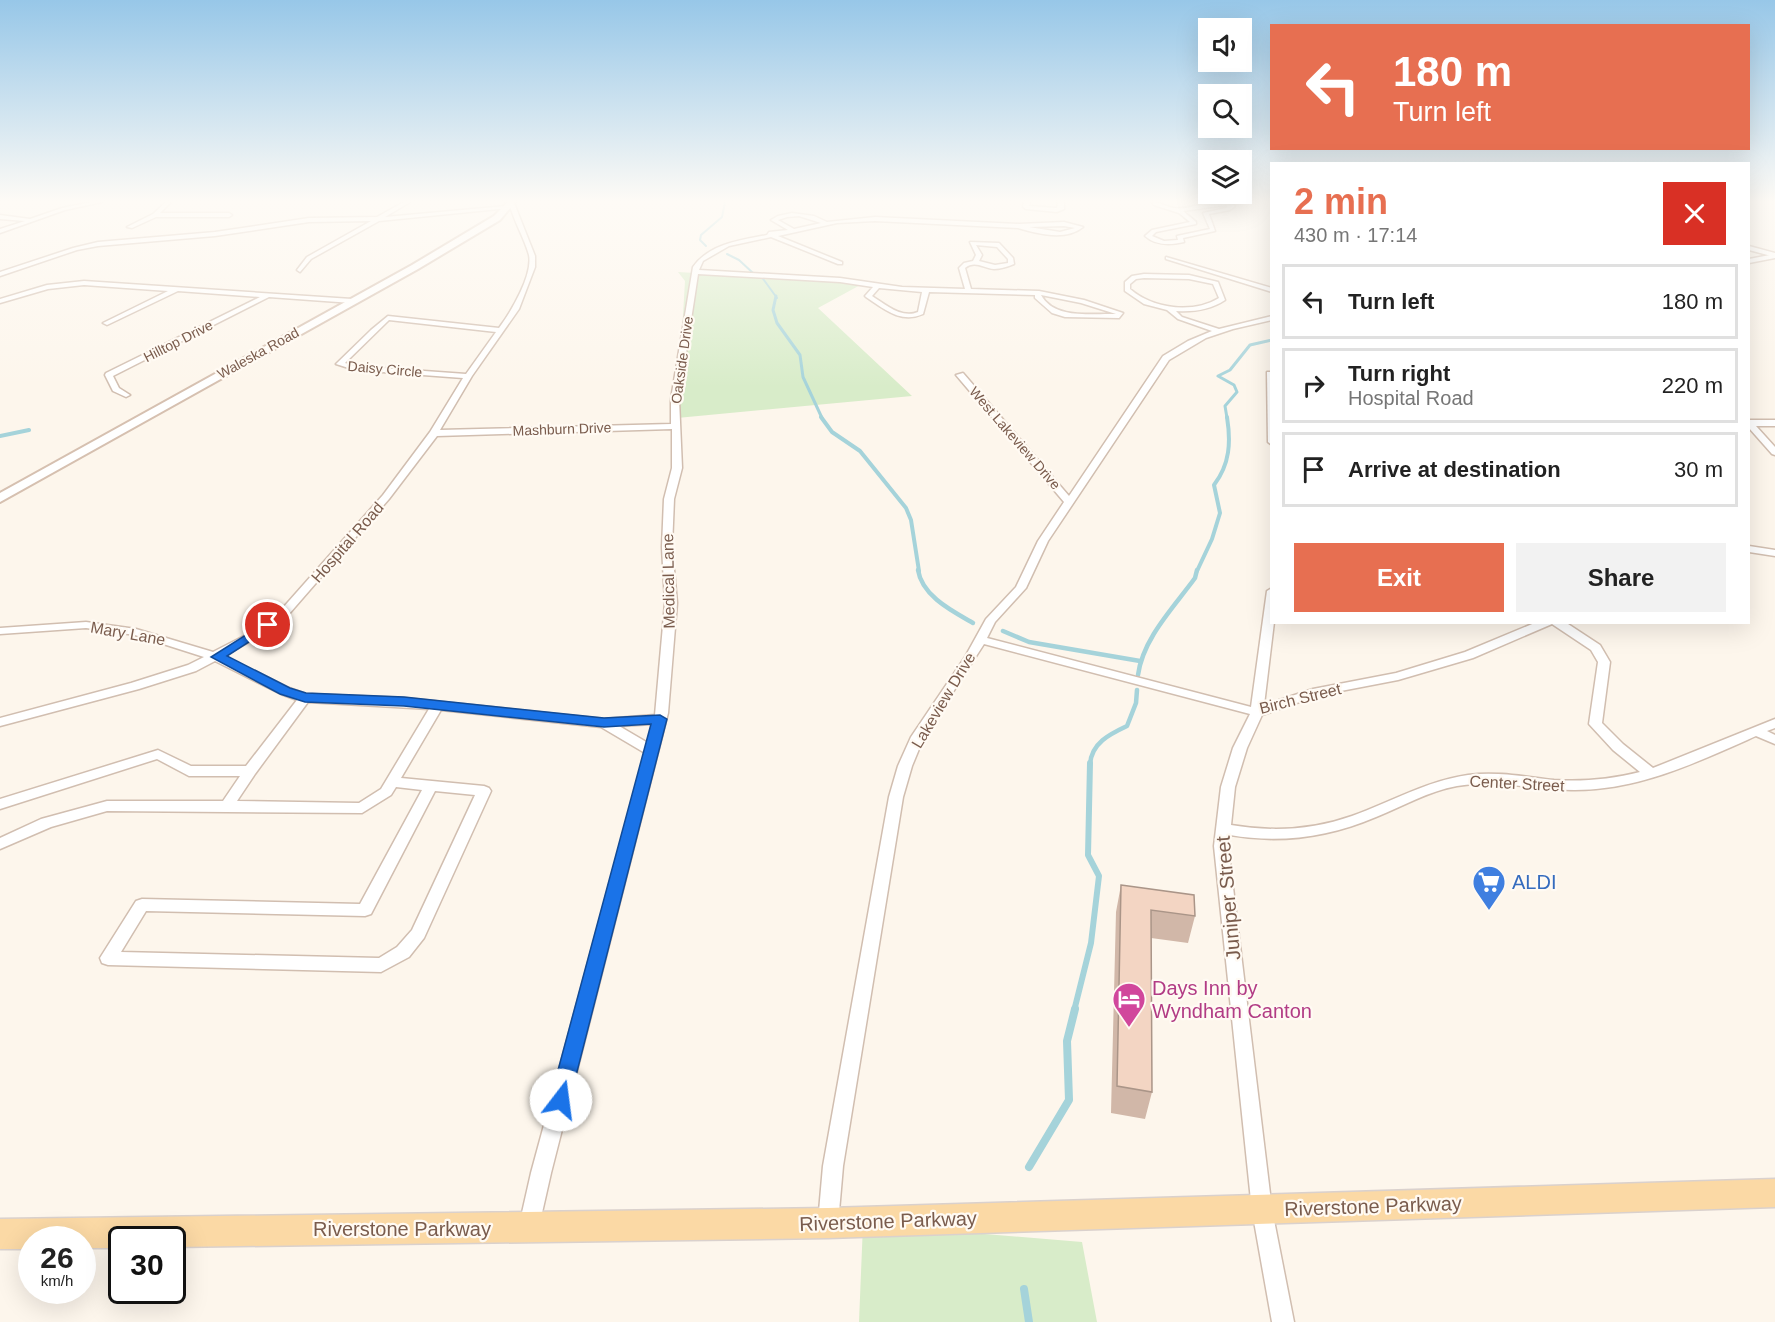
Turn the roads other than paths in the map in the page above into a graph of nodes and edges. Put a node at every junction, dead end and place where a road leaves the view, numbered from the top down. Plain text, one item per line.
1 (31, 264) edge
2 (305, 264) edge
3 (419, 264) edge
4 (532, 264) edge
5 (699, 264) edge
6 (971, 264) edge
7 (982, 264) edge
8 (1011, 264) edge
9 (1187, 264) edge
10 (300, 270) dead end
11 (695, 272) junction
12 (0, 274) edge
13 (878, 285) junction
14 (178, 288) junction
15 (1270, 289) edge
16 (926, 290) junction
17 (968, 290) junction
18 (1039, 293) junction
19 (271, 294) junction
20 (0, 301) edge
21 (352, 301) junction
22 (1169, 308) junction
23 (1178, 308) junction
24 (1270, 318) edge
25 (107, 323) dead end
26 (1219, 329) junction
27 (502, 330) junction
28 (960, 375) dead end
29 (468, 376) junction
30 (126, 395) dead end
31 (1750, 423) edge
32 (1775, 423) edge
33 (1750, 424) edge
34 (675, 426) junction
35 (434, 433) junction
36 (1750, 435) edge
37 (1760, 435) junction
38 (1775, 452) edge
39 (0, 498) edge
40 (1069, 502) junction
41 (1750, 549) edge
42 (1775, 554) edge
43 (1270, 607) edge
44 (1543, 624) edge
45 (1560, 624) edge
46 (0, 631) edge
47 (979, 639) junction
48 (217, 657) junction
49 (305, 698) junction
50 (438, 705) junction
51 (1257, 712) junction
52 (660, 719) junction
53 (0, 722) edge
54 (604, 723) junction
55 (1775, 723) edge
56 (1756, 731) junction
57 (1775, 740) edge
58 (652, 751) junction
59 (250, 771) junction
60 (1652, 774) junction
61 (392, 782) junction
62 (431, 786) junction
63 (0, 804) edge
64 (227, 806) junction
65 (1221, 829) junction
66 (0, 844) edge
67 (1775, 1193) edge
68 (1262, 1210) junction
69 (828, 1223) junction
70 (529, 1228) junction
71 (0, 1234) edge
72 (1283, 1322) edge

1 - 12 street
2 - 10 street
3 - 21 main road, Waleska Road
4 - 27 street, Hospital Road
5 - 11 street
6 - 17 street
7 - 8 street
9 - 15 street
11 - 13 street
11 - 34 street, Oakside Drive
13 - 16 street
13 - 16 street
14 - 19 street
14 - 20 street
14 - 25 street
16 - 17 street
17 - 18 street
18 - 18 street
19 - 21 street
19 - 30 street, Hilltop Drive
21 - 39 main road, Waleska Road
22 - 23 street, Lakeview Drive
22 - 23 street, Lakeview Drive
22 - 26 street, Lakeview Drive
23 - 26 street, Lakeview Drive
24 - 26 street, Lakeview Drive
26 - 40 street, Lakeview Drive
27 - 29 street, Hospital Road
27 - 29 street, Daisy Circle
28 - 40 street, West Lakeview Drive
29 - 35 street, Hospital Road
31 - 32 street
33 - 37 street
34 - 35 street, Mashburn Drive
34 - 52 street, Medical Lane
35 - 48 street, Hospital Road
36 - 37 street
37 - 38 street
40 - 47 street, Lakeview Drive
41 - 42 street
43 - 51 street, Juniper Street
44 - 51 street, Birch Street
45 - 60 street
46 - 48 street, Mary Lane
47 - 51 street, Birch Street
47 - 69 street, Lakeview Drive
48 - 49 street, Mary Lane
48 - 53 street, Hospital Road
49 - 50 street, Mary Lane
49 - 59 street
50 - 54 street, Mary Lane
50 - 61 street
51 - 65 street, Juniper Street
52 - 54 street
52 - 58 street, Medical Lane
54 - 58 street
55 - 56 street, Center Street
56 - 57 street
56 - 60 street, Center Street
58 - 70 street, Medical Lane
59 - 63 street
59 - 64 street
60 - 65 street, Center Street
61 - 62 street
61 - 64 street
62 - 62 street
64 - 66 street
65 - 68 street, Juniper Street
67 - 68 main road, Riverstone Parkway
68 - 69 main road, Riverstone Parkway
68 - 72 street, Juniper Street
69 - 70 main road, Riverstone Parkway
70 - 71 main road, Riverstone Parkway

